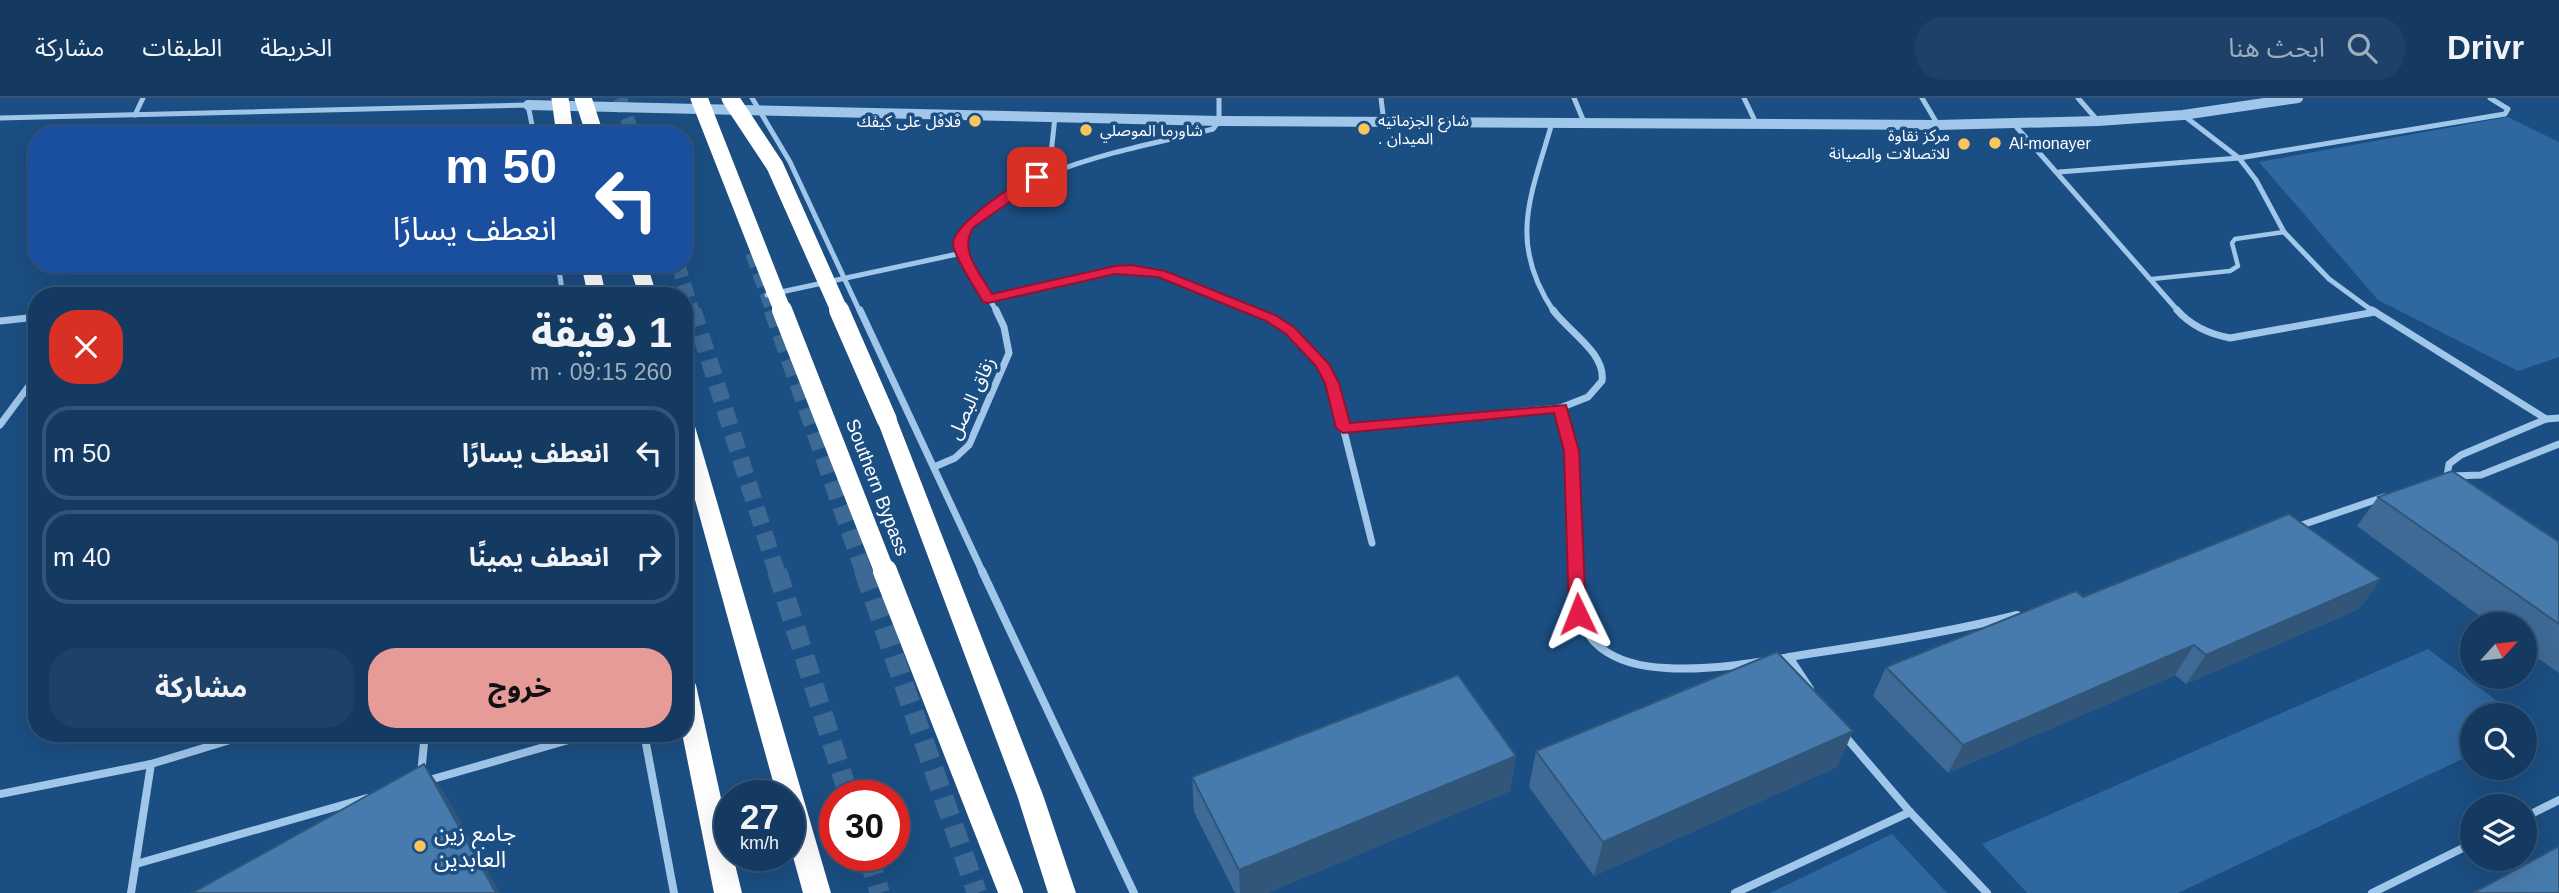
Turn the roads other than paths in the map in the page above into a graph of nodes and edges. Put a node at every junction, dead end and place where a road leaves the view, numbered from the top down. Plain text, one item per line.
1 (143, 98) edge
2 (560, 98) edge
3 (583, 98) edge
4 (699, 98) edge
5 (730, 98) edge
6 (752, 98) edge
7 (1219, 98) edge
8 (1381, 98) edge
9 (1574, 98) edge
10 (1744, 98) edge
11 (1922, 98) edge
12 (2078, 98) edge
13 (2298, 98) edge
14 (2490, 98) edge
15 (528, 105) junction
16 (758, 109) junction
17 (135, 115) junction
18 (2183, 115) junction
19 (1055, 117) junction
20 (0, 118) edge
21 (1219, 121) junction
22 (2098, 121) junction
23 (1584, 122) junction
24 (1756, 122) junction
25 (1384, 123) junction
26 (1552, 123) junction
27 (2013, 123) junction
28 (1938, 125) junction
29 (532, 126) edge
30 (564, 126) edge
31 (593, 126) edge
32 (2239, 158) junction
33 (1049, 172) junction
34 (2059, 172) junction
35 (2284, 232) junction
36 (962, 253) junction
37 (845, 279) junction
38 (2152, 279) junction
39 (767, 295) dead end
40 (988, 299) junction
41 (2375, 312) junction
42 (28, 318) edge
43 (0, 321) edge
44 (28, 387) edge
45 (1560, 408) junction
46 (2559, 418) edge
47 (2546, 419) junction
48 (0, 425) edge
49 (1343, 428) junction
50 (2558, 446) edge
51 (693, 455) edge
52 (934, 467) junction
53 (2447, 476) junction
54 (2434, 480) edge
55 (2458, 483) edge
56 (2396, 493) edge
57 (2281, 532) edge
58 (1372, 543) dead end
59 (2023, 613) edge
60 (1789, 657) junction
61 (1814, 696) edge
62 (1836, 724) edge
63 (693, 727) edge
64 (223, 742) edge
65 (424, 742) edge
66 (561, 742) edge
67 (646, 742) edge
68 (151, 764) junction
69 (382, 793) edge
70 (0, 794) edge
71 (2559, 800) edge
72 (2537, 811) edge
73 (1910, 812) junction
74 (2460, 849) edge
75 (136, 864) junction
76 (131, 893) edge
77 (674, 893) edge
78 (728, 893) edge
79 (817, 893) edge
80 (1011, 893) edge
81 (1062, 893) edge
82 (1134, 893) edge
83 (1735, 893) edge
84 (1987, 893) edge
85 (2372, 893) edge

1 - 17 street
2 - 30 highway, bridge
3 - 31 highway, bridge
4 - 80 highway, Southern Bypass, bridge
5 - 81 highway, bridge
6 - 16 street
7 - 21 street
8 - 25 street
9 - 23 street
10 - 24 street
11 - 28 street
12 - 22 street
13 - 18 street
14 - 32 street
15 - 16 street
15 - 17 street
15 - 29 street
16 - 19 street
16 - 37 street
17 - 20 street
18 - 22 street
18 - 32 street
19 - 21 street
19 - 33 street
21 - 25 street
21 - 33 street
22 - 27 street
23 - 24 street
23 - 26 street
24 - 28 street
25 - 26 street
26 - 45 street
27 - 28 street
27 - 34 street
32 - 34 street
32 - 35 street
33 - 36 street
34 - 38 street
35 - 38 lane
35 - 41 street
36 - 37 street
36 - 40 street, زقاق البصل
37 - 39 street
37 - 52 street
38 - 41 street
40 - 49 street
40 - 52 street, زقاق البصل
41 - 47 street
42 - 43 street
44 - 48 street
45 - 49 street
45 - 60 street
46 - 47 street
47 - 53 street
49 - 58 street
50 - 53 street
51 - 79 highway
52 - 82 street
53 - 54 street
53 - 55 street
56 - 57 street
59 - 60 street
60 - 61 street
62 - 73 street
63 - 78 highway
64 - 68 street
65 - 66 street
67 - 77 street
68 - 70 street
68 - 75 street
69 - 75 street
71 - 72 street
73 - 83 street
73 - 84 street
74 - 85 street
75 - 76 street

